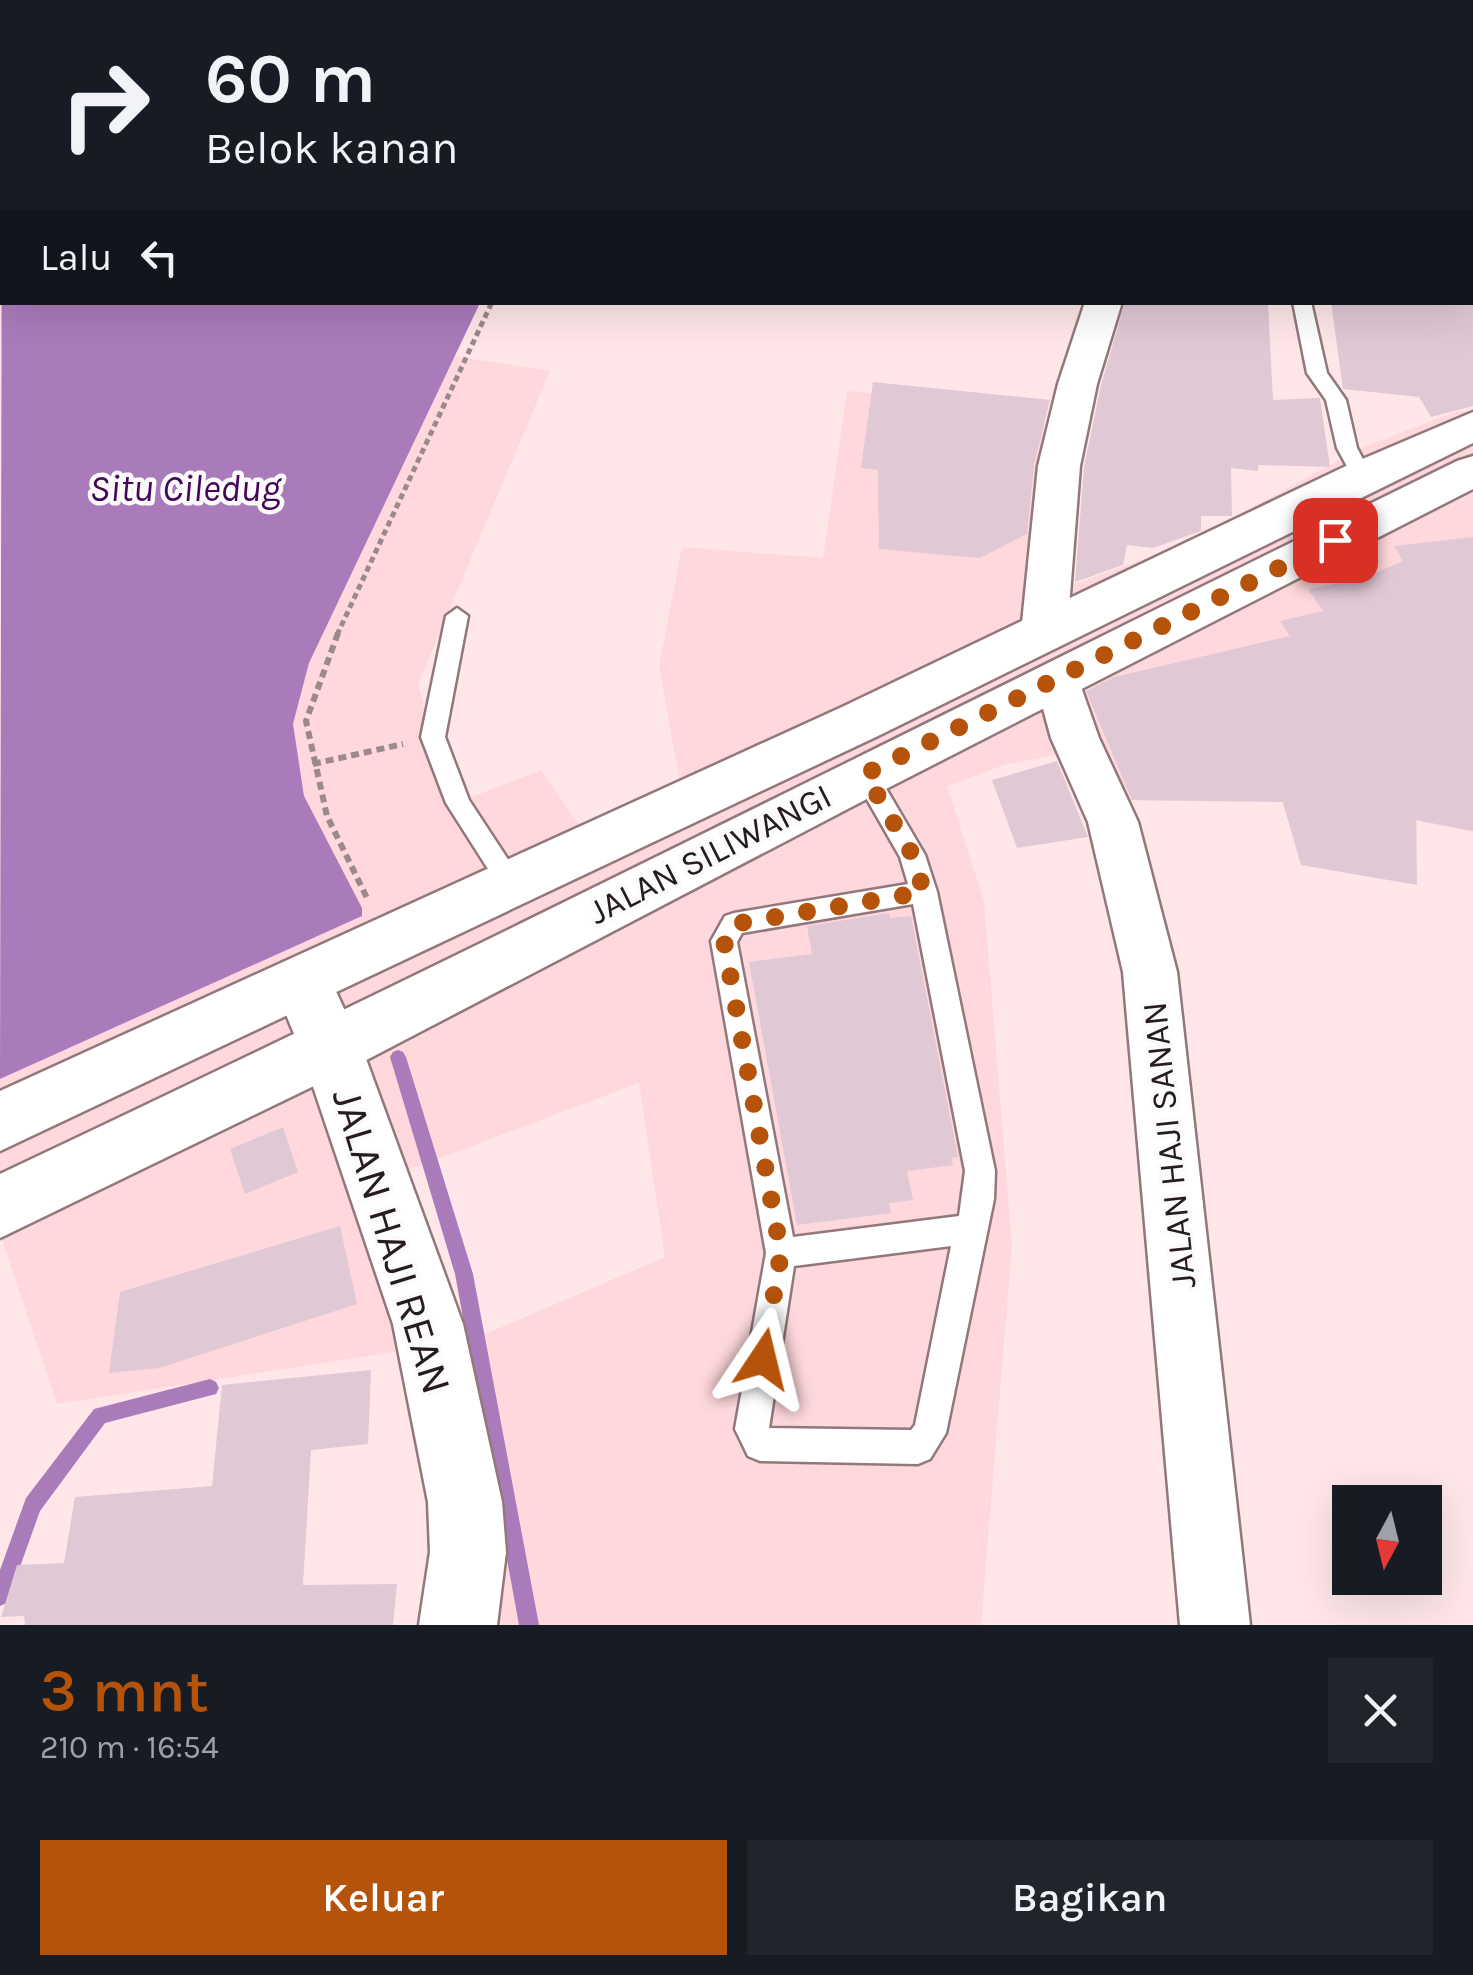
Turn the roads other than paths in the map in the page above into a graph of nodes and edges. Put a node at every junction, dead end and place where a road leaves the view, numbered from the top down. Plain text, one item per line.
1 (1103, 305) edge
2 (1303, 305) edge
3 (1473, 426) edge
4 (1473, 471) edge
5 (1362, 476) junction
6 (457, 616) dead end
7 (1051, 656) junction
8 (865, 774) junction
9 (512, 884) junction
10 (924, 892) junction
11 (302, 981) junction
12 (331, 1048) junction
13 (0, 1122) edge
14 (0, 1206) edge
15 (970, 1229) junction
16 (781, 1253) junction
17 (458, 1625) edge
18 (1214, 1625) edge

1 - 7 street
2 - 5 lane
3 - 5 main road, JALAN SILIWANGI
4 - 7 main road, JALAN SILIWANGI
5 - 7 main road, JALAN SILIWANGI
6 - 9 lane
7 - 8 main road, JALAN SILIWANGI
7 - 9 main road, JALAN SILIWANGI
7 - 18 street, JALAN HAJI SANAN
8 - 10 lane
8 - 12 main road, JALAN SILIWANGI
9 - 11 main road, JALAN SILIWANGI
10 - 15 lane
10 - 16 lane
11 - 12 main road, JALAN HAJI REAN
11 - 13 main road, JALAN SILIWANGI
12 - 14 main road, JALAN SILIWANGI
12 - 17 main road, JALAN HAJI REAN
15 - 16 lane
15 - 16 lane

